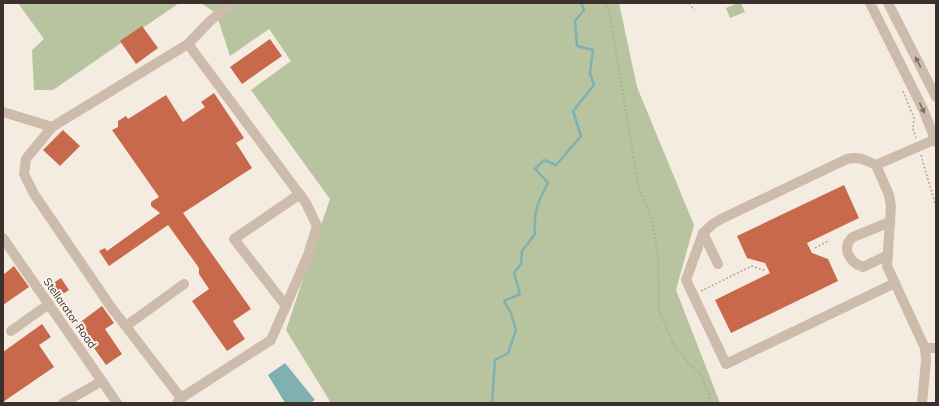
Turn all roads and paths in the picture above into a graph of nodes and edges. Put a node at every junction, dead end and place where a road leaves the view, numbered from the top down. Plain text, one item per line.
1 (232, 3) edge
2 (605, 3) edge
3 (689, 3) edge
4 (870, 3) edge
5 (888, 3) edge
6 (694, 10) dead end
7 (188, 44) junction
8 (903, 91) dead end
9 (936, 97) edge
10 (3, 112) edge
11 (52, 127) junction
12 (936, 140) edge
13 (919, 146) junction
14 (876, 165) junction
15 (300, 194) junction
16 (936, 207) edge
17 (890, 222) junction
18 (703, 233) junction
19 (3, 238) edge
20 (828, 242) dead end
21 (815, 248) dead end
22 (888, 255) junction
23 (718, 264) dead end
24 (766, 271) dead end
25 (895, 283) junction
26 (184, 284) dead end
27 (700, 292) dead end
28 (49, 304) junction
29 (286, 306) junction
30 (126, 326) junction
31 (11, 330) dead end
32 (925, 348) junction
33 (936, 348) edge
34 (102, 381) junction
35 (179, 401) edge
36 (63, 403) edge
37 (117, 403) edge
38 (712, 403) edge
39 (922, 403) edge

1 - 7 street
2 - 38 path
3 - 6 path
4 -> 12 street
9 -> 5 street
7 - 11 street
7 - 15 street
8 - 13 path
10 - 11 street
11 - 30 street
12 - 13 street
13 - 14 street
13 - 16 path
14 - 17 street
14 - 18 street
15 - 29 street
15 - 29 street
17 - 22 street
17 - 22 street
18 - 23 street
18 - 25 street
19 - 28 street, Stellarator Road
20 - 21 path
22 - 25 street
24 - 27 path
25 - 32 street
26 - 30 street
28 - 31 street
28 - 34 street, Stellarator Road
29 - 35 street
30 - 35 street
32 - 33 street
32 - 39 street
34 - 36 street
34 - 37 street, Stellarator Road

